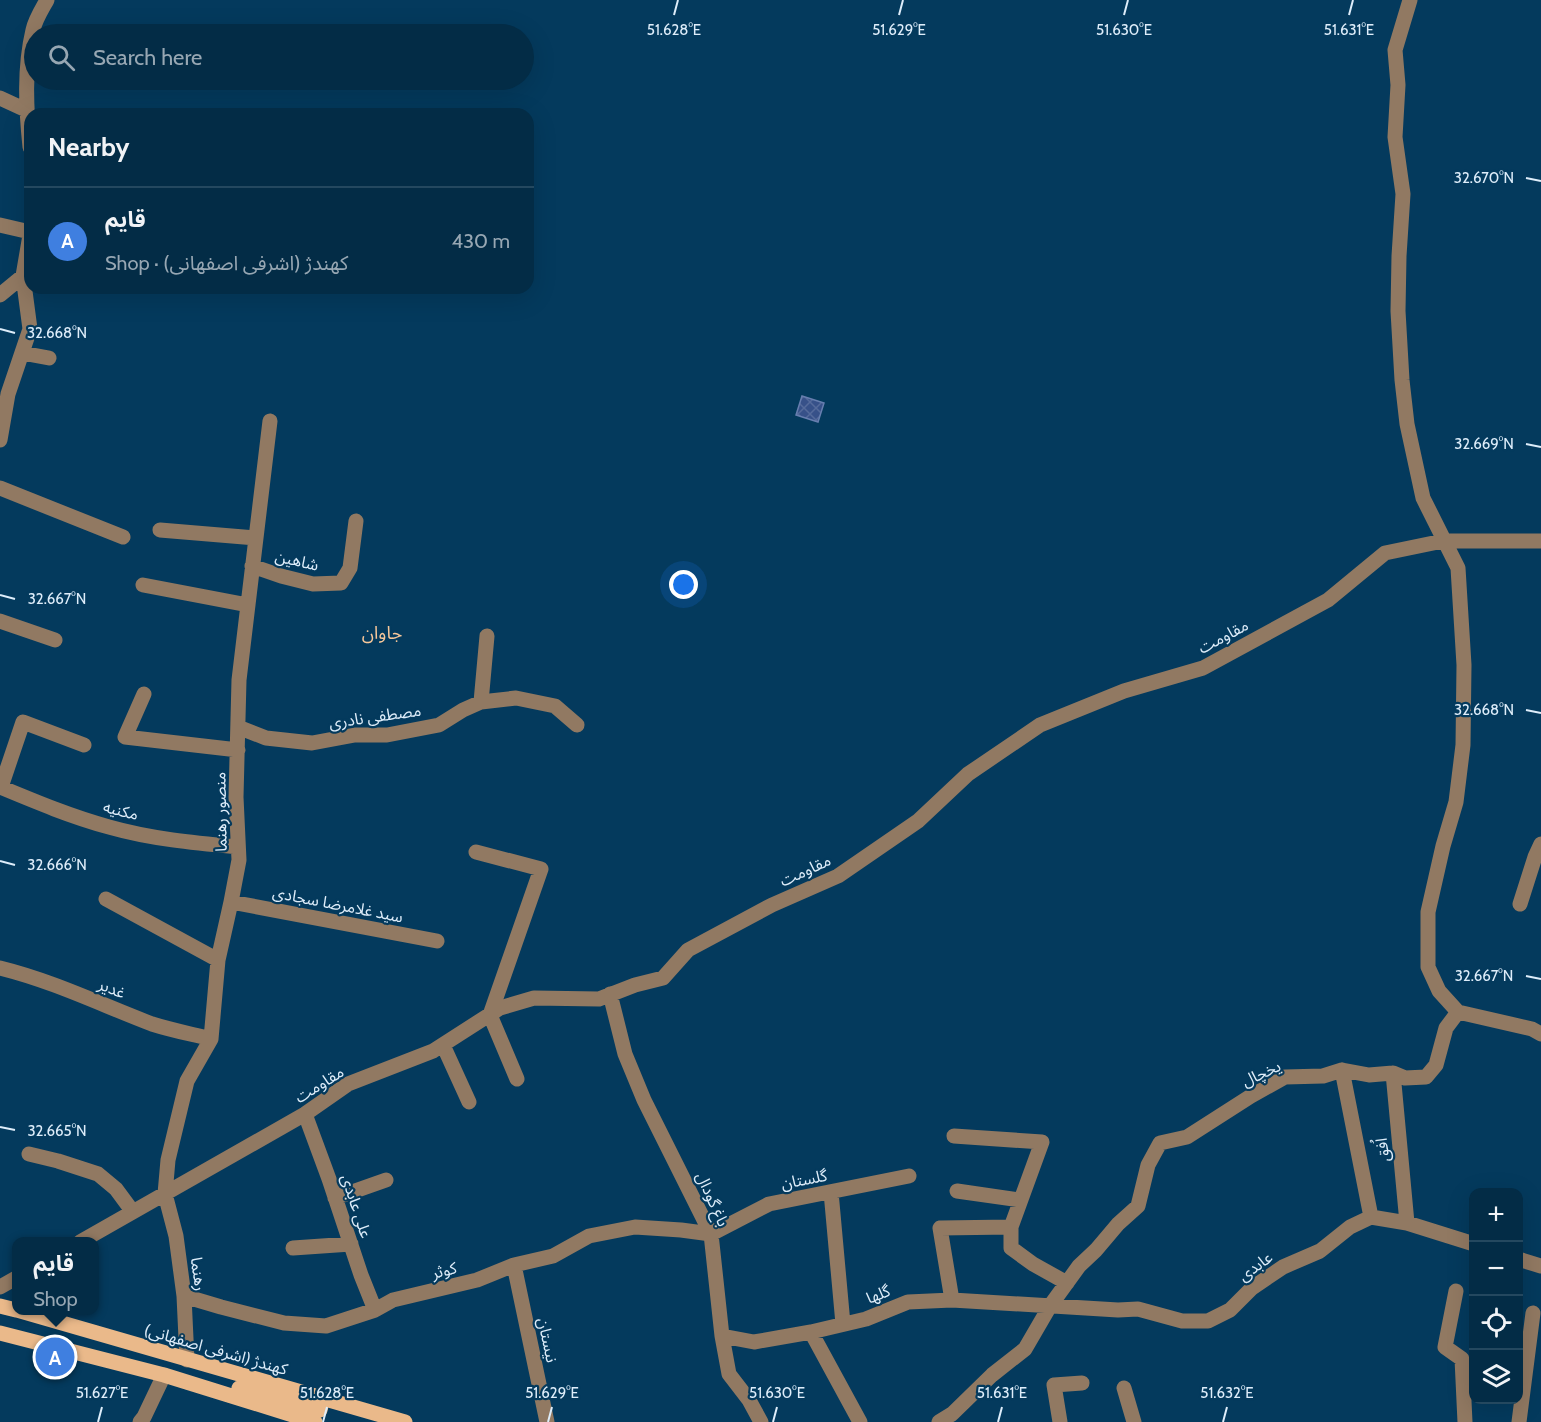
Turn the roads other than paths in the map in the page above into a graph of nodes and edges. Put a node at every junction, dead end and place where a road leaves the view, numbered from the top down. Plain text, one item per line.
1 (47, 0) edge
2 (1410, 0) edge
3 (35, 24) edge
4 (27, 90) edge
5 (0, 98) edge
6 (26, 108) edge
7 (24, 109) edge
8 (0, 225) edge
9 (24, 231) edge
10 (24, 270) edge
11 (23, 276) junction
12 (24, 284) edge
13 (25, 294) edge
14 (0, 295) edge
15 (22, 353) junction
16 (49, 358) dead end
17 (270, 421) dead end
18 (1, 432) edge
19 (0, 488) edge
20 (356, 521) dead end
21 (160, 530) dead end
22 (123, 537) dead end
23 (256, 537) junction
24 (1443, 541) junction
25 (1541, 541) edge
26 (252, 566) junction
27 (143, 585) dead end
28 (248, 605) junction
29 (0, 621) edge
30 (487, 636) dead end
31 (55, 640) dead end
32 (144, 694) dead end
33 (481, 702) junction
34 (578, 725) dead end
35 (238, 728) junction
36 (84, 745) dead end
37 (238, 750) junction
38 (0, 787) edge
39 (1541, 844) edge
40 (238, 847) junction
41 (476, 852) dead end
42 (105, 899) dead end
43 (231, 902) junction
44 (1520, 904) dead end
45 (437, 941) dead end
46 (218, 960) junction
47 (0, 968) edge
48 (610, 994) junction
49 (1458, 1012) junction
50 (490, 1015) junction
51 (1541, 1034) edge
52 (210, 1040) junction
53 (443, 1045) junction
54 (1342, 1070) junction
55 (1393, 1073) junction
56 (517, 1079) dead end
57 (469, 1102) dead end
58 (305, 1114) junction
59 (954, 1136) dead end
60 (29, 1154) dead end
61 (909, 1176) dead end
62 (386, 1180) dead end
63 (957, 1191) dead end
64 (831, 1192) junction
65 (165, 1194) junction
66 (336, 1198) junction
67 (1020, 1200) junction
68 (133, 1212) junction
69 (1371, 1217) junction
70 (1407, 1223) junction
71 (1011, 1227) junction
72 (711, 1234) junction
73 (89, 1237) edge
74 (1469, 1243) edge
75 (351, 1244) junction
76 (293, 1248) dead end
77 (1523, 1261) edge
78 (514, 1265) junction
79 (1541, 1266) edge
80 (1067, 1282) junction
81 (1456, 1291) dead end
82 (184, 1296) junction
83 (952, 1300) junction
84 (1050, 1306) junction
85 (375, 1310) junction
86 (1533, 1313) dead end
87 (34, 1315) edge
88 (843, 1324) junction
89 (811, 1332) junction
90 (0, 1333) edge
91 (722, 1336) junction
92 (187, 1359) junction
93 (164, 1375) junction
94 (1082, 1383) dead end
95 (209, 1388) junction
96 (1124, 1388) dead end
97 (323, 1398) junction
98 (140, 1422) edge
99 (315, 1422) edge
100 (405, 1422) edge
101 (547, 1422) edge
102 (761, 1422) edge
103 (860, 1422) edge
104 (939, 1422) edge
105 (1060, 1422) edge
106 (1134, 1422) edge
107 (1466, 1422) edge
108 (1519, 1422) edge

1 - 3 street
2 - 24 street
4 - 6 street
5 - 7 street
8 - 9 street
10 - 11 street
11 - 12 street
11 - 14 street
13 - 15 street
15 - 16 street
15 - 18 street
17 - 23 street, منصور رهنما
19 - 22 street
20 - 26 street, شاهین
21 - 23 street
23 - 26 street, منصور رهنما
24 - 25 street, مقاومت
24 - 48 street, مقاومت
24 - 49 street
26 - 28 street, منصور رهنما
27 - 28 street
28 - 35 street, منصور رهنما
29 - 31 street
30 - 33 street
32 - 37 street
33 - 34 street, مصطفی نادری
33 - 35 street, مصطفی نادری
35 - 37 street, منصور رهنما
36 - 38 street
37 - 40 street, منصور رهنما
38 - 40 street, مکنیه
39 - 44 street
40 - 43 street, منصور رهنما
41 - 50 street
42 - 46 street
43 - 45 street, سید غلامرضا سجادی
43 - 46 street, منصور رهنما
46 - 52 street, منصور رهنما
47 - 52 street, غدیر
48 - 50 street, مقاومت
48 - 72 street, باغ گودال
49 - 51 street
49 - 55 street, یخچال
50 - 53 street, مقاومت
50 - 56 street
52 - 65 street, منصور رهنما
53 - 57 street
53 - 58 street, مقاومت
54 - 55 street, یخچال
54 - 69 street
54 - 80 street, یخچال
55 - 70 street, اُفق
58 - 65 street, مقاومت
58 - 66 street, علی عابدی
59 - 67 street
60 - 68 street
61 - 64 street, گلستان
62 - 66 street
63 - 67 street
64 - 72 street, گلستان
64 - 88 street
65 - 68 street, مقاومت
65 - 82 street, رهنما
66 - 75 street, علی عابدی
67 - 71 street
68 - 73 street, مقاومت
69 - 70 street
69 - 84 street, عابدی
70 - 74 street
71 - 80 street
71 - 83 street
72 - 78 street, کوثر
72 - 91 street, باغ گودال
75 - 76 street
75 - 85 street, علی عابدی
77 - 79 street
78 - 85 street, کوثر
78 - 101 street, نیستان
80 - 84 street, یخچال
81 - 107 street
82 - 85 street, کوثر
82 - 92 street, رهنما
83 - 84 street, گلها
83 - 88 street, گلها
84 - 104 street, یخچال
86 - 108 street
87 - 92 main road, کهندژ (اشرفی اصفهانی)
88 - 89 street, گلها
89 - 91 street, گلها
89 - 103 street
90 - 93 main road
91 - 102 street, باغ گودال
92 - 97 main road, کهندژ (اشرفی اصفهانی)
93 - 95 main road
93 - 98 street
94 - 105 street
95 - 97 main road
95 - 99 main road
96 - 106 street
97 - 100 main road, کهندژ (اشرفی اصفهانی)

